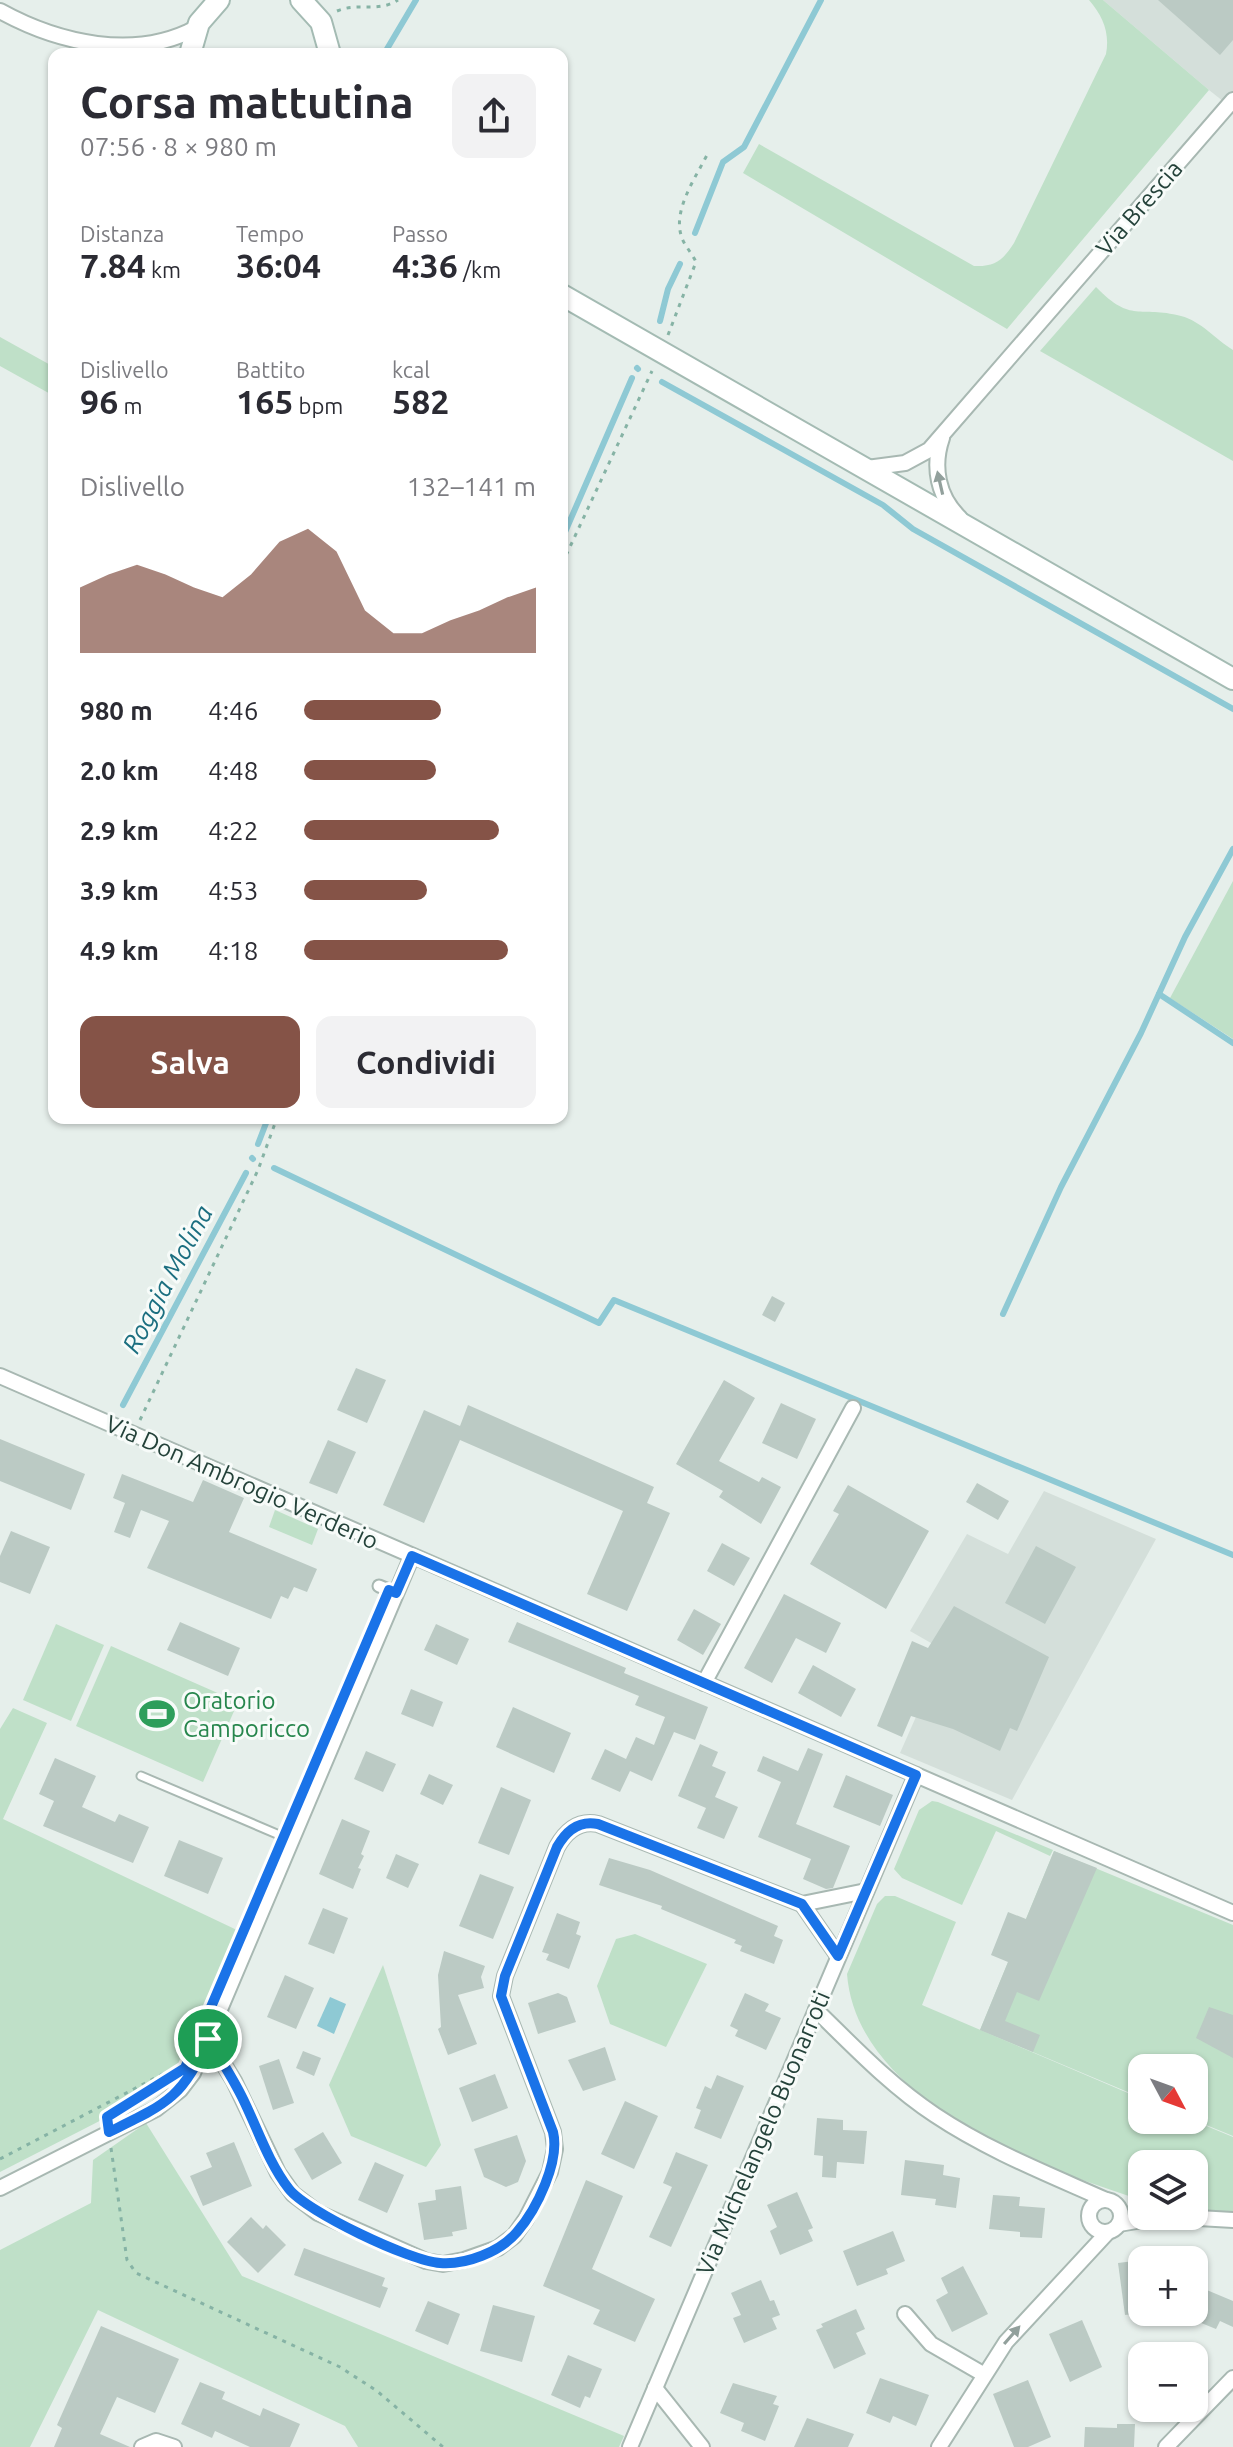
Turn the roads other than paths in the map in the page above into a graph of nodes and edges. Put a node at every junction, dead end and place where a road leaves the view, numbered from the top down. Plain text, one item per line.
1 (301, 0) edge
2 (215, 2) edge
3 (0, 11) edge
4 (196, 28) junction
5 (75, 40) junction
6 (92, 48) edge
7 (191, 48) edge
8 (329, 48) edge
9 (1233, 100) edge
10 (568, 298) edge
11 (944, 434) junction
12 (867, 467) junction
13 (966, 524) junction
14 (1233, 679) edge
15 (0, 1376) edge
16 (853, 1408) dead end
17 (412, 1556) junction
18 (379, 1586) dead end
19 (396, 1593) junction
20 (704, 1683) junction
21 (916, 1775) junction
22 (141, 1776) dead end
23 (291, 1840) junction
24 (866, 1891) junction
25 (802, 1904) junction
26 (1233, 1913) edge
27 (838, 1956) junction
28 (816, 2010) junction
29 (208, 2039) junction
30 (1057, 2181) junction
31 (0, 2188) edge
32 (1111, 2203) junction
33 (1128, 2208) edge
34 (1208, 2219) edge
35 (1091, 2220) junction
36 (1233, 2220) edge
37 (1128, 2225) edge
38 (1114, 2228) junction
39 (1067, 2276) junction
40 (905, 2314) dead end
41 (983, 2374) junction
42 (1233, 2378) edge
43 (655, 2388) junction
44 (1173, 2444) edge
45 (142, 2447) edge
46 (174, 2447) edge
47 (630, 2447) edge
48 (702, 2447) edge
49 (939, 2447) edge

1 - 8 main road
2 - 4 main road
3 - 5 street
4 - 5 street
4 - 7 main road
5 - 6 street
9 - 11 street, Via Brescia
10 - 12 main road
11 - 12 street, Via Brescia
13 -> 11 street
12 - 13 main road
13 - 14 main road
15 - 17 street, Via Don Ambrogio Verderio
16 - 20 street
17 - 19 street
17 - 20 street, Via Don Ambrogio Verderio
18 - 19 street
19 - 23 street
20 - 21 street, Via Don Ambrogio Verderio
21 - 24 street, Via Michelangelo Buonarroti
21 - 26 street, Via Don Ambrogio Verderio
22 - 23 lane
23 - 29 street
24 - 25 street
24 - 27 street, Via Michelangelo Buonarroti
25 - 27 street
25 - 29 street
27 - 28 street, Via Michelangelo Buonarroti
28 - 30 street
28 - 43 street, Via Michelangelo Buonarroti
29 - 31 street
30 - 32 street
30 - 35 street
32 - 33 street
32 - 35 street
32 - 38 street
34 - 36 street
35 - 38 street
35 - 39 street
37 - 38 street
38 - 39 street
41 -> 39 street
40 - 41 street
41 - 49 street
42 - 44 street
43 - 47 street, Via Michelangelo Buonarroti
43 - 48 street
45 - 46 street

